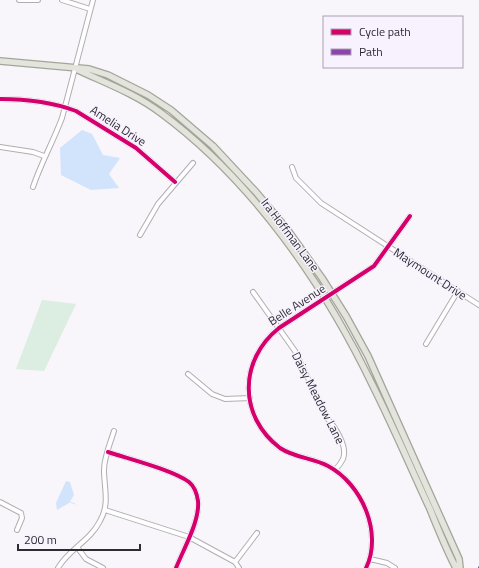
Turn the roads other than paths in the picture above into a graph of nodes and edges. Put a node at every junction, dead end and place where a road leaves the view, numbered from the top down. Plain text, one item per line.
1 (19, 0) edge
2 (38, 0) edge
3 (62, 0) edge
4 (93, 0) edge
5 (90, 9) junction
6 (0, 61) edge
7 (74, 68) junction
8 (0, 99) edge
9 (65, 106) junction
10 (0, 147) edge
11 (44, 156) junction
12 (193, 163) dead end
13 (292, 167) dead end
14 (176, 182) junction
15 (34, 187) dead end
16 (410, 216) dead end
17 (140, 235) dead end
18 (388, 247) junction
19 (458, 291) junction
20 (253, 292) dead end
21 (333, 294) junction
22 (325, 299) junction
23 (479, 304) edge
24 (279, 328) junction
25 (426, 344) dead end
26 (188, 374) dead end
27 (250, 398) junction
28 (114, 432) dead end
29 (108, 452) junction
30 (335, 470) junction
31 (0, 502) edge
32 (105, 510) junction
33 (17, 530) dead end
34 (257, 533) dead end
35 (189, 537) junction
36 (76, 547) junction
37 (370, 559) junction
38 (235, 562) junction
39 (58, 568) edge
40 (103, 568) edge
41 (176, 568) edge
42 (239, 568) edge
43 (366, 568) edge
44 (395, 568) edge
45 (456, 568) edge
46 (460, 568) edge

1 - 2 street
3 - 5 street
4 - 5 street
5 - 7 street
6 - 7 main road, Ira Hoffman Lane
7 - 9 street
7 - 21 main road, Ira Hoffman Lane
7 - 22 main road, Ira Hoffman Lane
8 - 9 street, Amelia Drive
9 - 11 street
9 - 14 street, Amelia Drive
10 - 11 street
11 - 15 street
12 - 14 street
13 - 18 street, Maymount Drive
14 - 17 street
16 - 18 street, Belle Avenue
18 - 19 street, Maymount Drive
18 - 21 street, Belle Avenue
19 - 23 street, Maymount Drive
19 - 25 street
20 - 24 street, Daisy Meadow Lane
21 - 22 street, Belle Avenue
21 - 46 main road, Ira Hoffman Lane
22 - 24 street, Belle Avenue
22 - 45 main road, Ira Hoffman Lane
24 - 27 street, Belle Avenue
24 - 30 street, Daisy Meadow Lane
26 - 27 street
27 - 30 street, Belle Avenue
28 - 29 street
29 - 32 street
29 - 35 street
30 - 37 street, Belle Avenue
31 - 33 street
32 - 35 street
32 - 36 street
34 - 38 street
35 - 38 street
35 - 41 street
36 - 39 street
36 - 40 street
37 - 43 street, Belle Avenue
37 - 44 street
38 - 42 street

